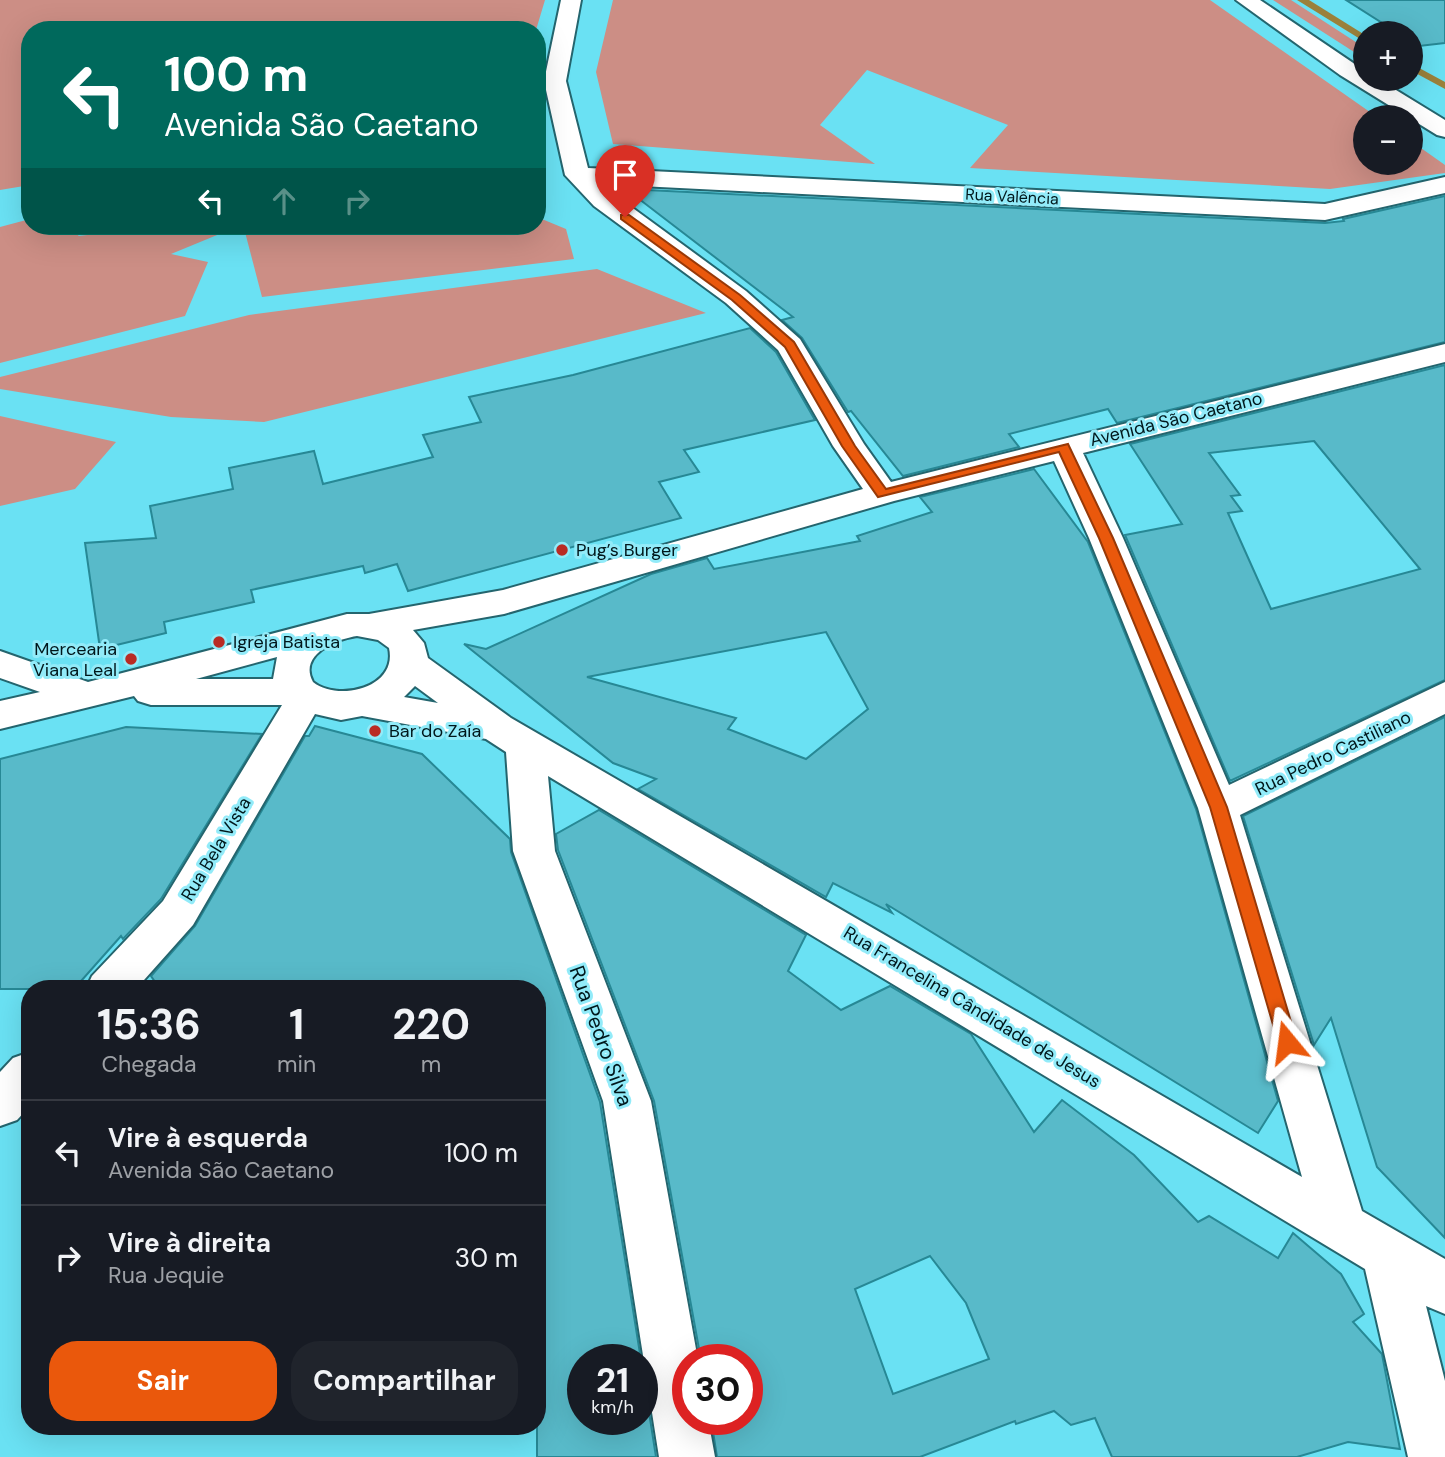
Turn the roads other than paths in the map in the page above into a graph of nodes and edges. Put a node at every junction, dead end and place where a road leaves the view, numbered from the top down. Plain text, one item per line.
1 (571, 0) edge
2 (1245, 0) edge
3 (1445, 130) edge
4 (577, 175) junction
5 (1445, 186) edge
6 (1445, 354) edge
7 (1063, 447) junction
8 (883, 494) junction
9 (505, 603) junction
10 (373, 625) junction
11 (326, 631) junction
12 (411, 658) junction
13 (0, 664) edge
14 (93, 694) junction
15 (303, 694) junction
16 (1445, 695) edge
17 (362, 703) junction
18 (0, 716) edge
19 (511, 736) junction
20 (1219, 807) junction
21 (116, 980) edge
22 (21, 1083) edge
23 (0, 1105) edge
24 (1341, 1224) junction
25 (1387, 1252) junction
26 (1445, 1288) edge
27 (687, 1457) edge
28 (1436, 1457) edge

1 - 4 street
2 - 3 street
4 - 5 street, Rua Valência
4 - 8 street
6 - 7 street, Avenida São Caetano
7 - 8 street, Avenida São Caetano
7 - 20 street
8 - 9 street, Avenida São Caetano
9 - 10 street
9 - 12 street
10 - 11 street
10 - 12 street
11 - 14 street
11 - 15 street
12 - 17 street
12 - 19 street
13 - 14 street
14 - 15 street
14 - 18 street
15 - 17 street
15 - 21 street, Rua Bela Vista
16 - 20 street, Rua Pedro Castiliano
17 - 19 street
19 - 24 street, Rua Francelina Cândidade de Jesus
19 - 27 street, Rua Pedro Silva
20 - 24 street
22 - 23 street
24 - 25 street, Rua Francelina Cândidade de Jesus
25 - 26 street, Rua Francelina Cândidade de Jesus
25 - 28 street

